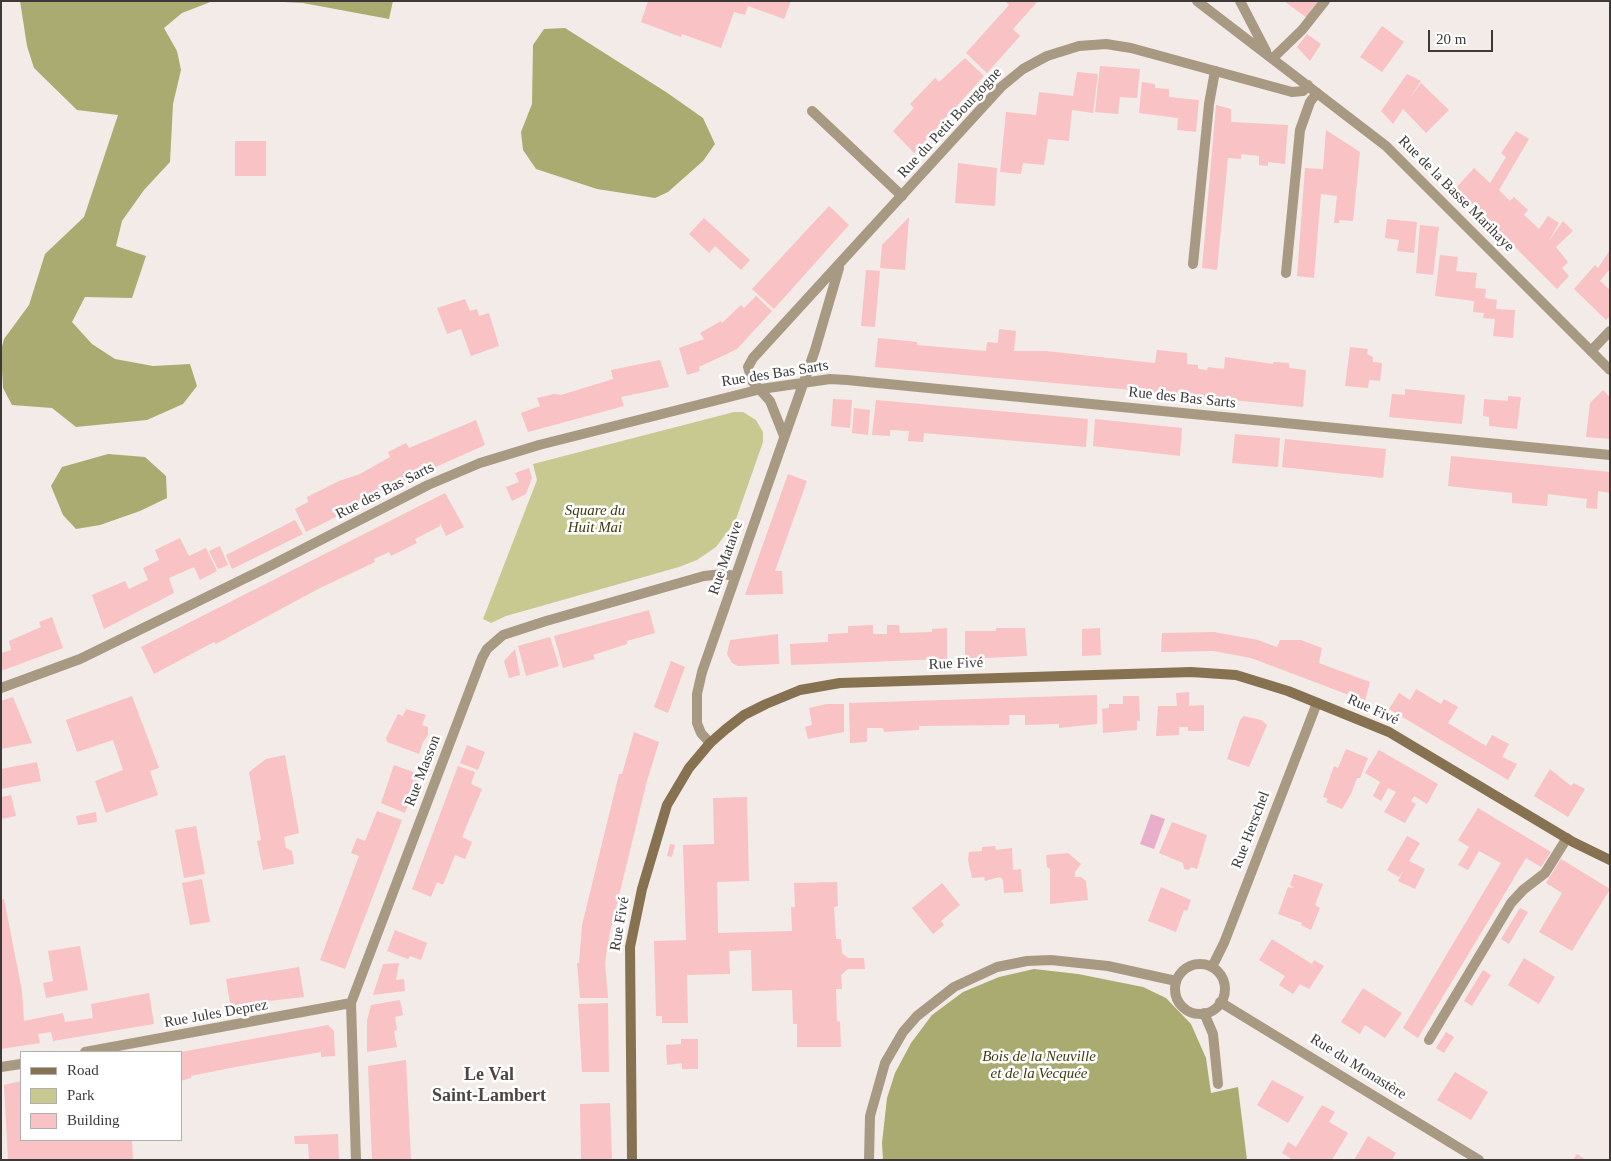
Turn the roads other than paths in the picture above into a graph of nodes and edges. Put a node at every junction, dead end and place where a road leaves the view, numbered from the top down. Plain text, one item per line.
1 (1197, 1) edge
2 (1240, 1) edge
3 (1325, 1) edge
4 (1270, 56) junction
5 (1215, 72) junction
6 (1308, 85) junction
7 (1317, 92) junction
8 (812, 111) dead end
9 (902, 196) junction
10 (1193, 264) dead end
11 (840, 265) junction
12 (1286, 273) dead end
13 (1610, 332) edge
14 (1591, 351) junction
15 (1610, 370) edge
16 (802, 383) junction
17 (761, 389) junction
18 (784, 436) junction
19 (1610, 455) edge
20 (735, 576) junction
21 (1, 688) edge
22 (1317, 703) junction
23 (710, 743) junction
24 (1567, 838) junction
25 (1610, 860) edge
26 (1212, 967) junction
27 (1176, 981) junction
28 (1220, 1002) junction
29 (351, 1003) junction
30 (1204, 1014) junction
31 (1429, 1040) dead end
32 (90, 1051) edge
33 (20, 1064) edge
34 (1, 1068) edge
35 (1218, 1084) dead end
36 (356, 1160) edge
37 (632, 1160) edge
38 (869, 1160) edge
39 (1479, 1160) edge

1 - 4 street, Rue de la Basse Marihaye
2 - 4 street, Rue de la Basse Marihaye
3 - 4 street
4 - 6 street, Rue de la Basse Marihaye
5 - 6 street, Rue du Petit Bourgogne
5 - 9 street, Rue du Petit Bourgogne
5 - 10 street
6 - 7 street, Rue de la Basse Marihaye
7 - 12 street
7 - 14 street, Rue de la Basse Marihaye
8 - 9 street
9 - 11 street, Rue du Petit Bourgogne
11 - 16 street, Rue du Petit Bourgogne
11 - 17 street, Rue du Petit Bourgogne
13 - 14 street
14 - 15 street, Rue de la Basse Marihaye
16 - 17 street, Rue des Bas Sarts
16 - 18 street, Rue Mataive
16 - 19 street, Rue des Bas Sarts
17 - 18 street
17 - 21 street, Rue des Bas Sarts
18 - 20 street, Rue Mataive
20 - 23 street, Rue Mataive
20 - 29 street, Rue Masson
22 - 23 street, Rue Fivé
22 - 24 street, Rue Fivé
22 - 26 street, Rue Herschel
23 - 37 street, Rue Fivé
24 - 25 street, Rue Fivé
24 - 31 street
26 - 27 street
26 - 28 street
27 - 30 street
27 - 38 street
28 - 30 street
28 - 39 street, Rue du Monastère
29 - 32 street, Rue Jules Deprez
29 - 36 street, Rue Masson
30 - 35 street
33 - 34 street

